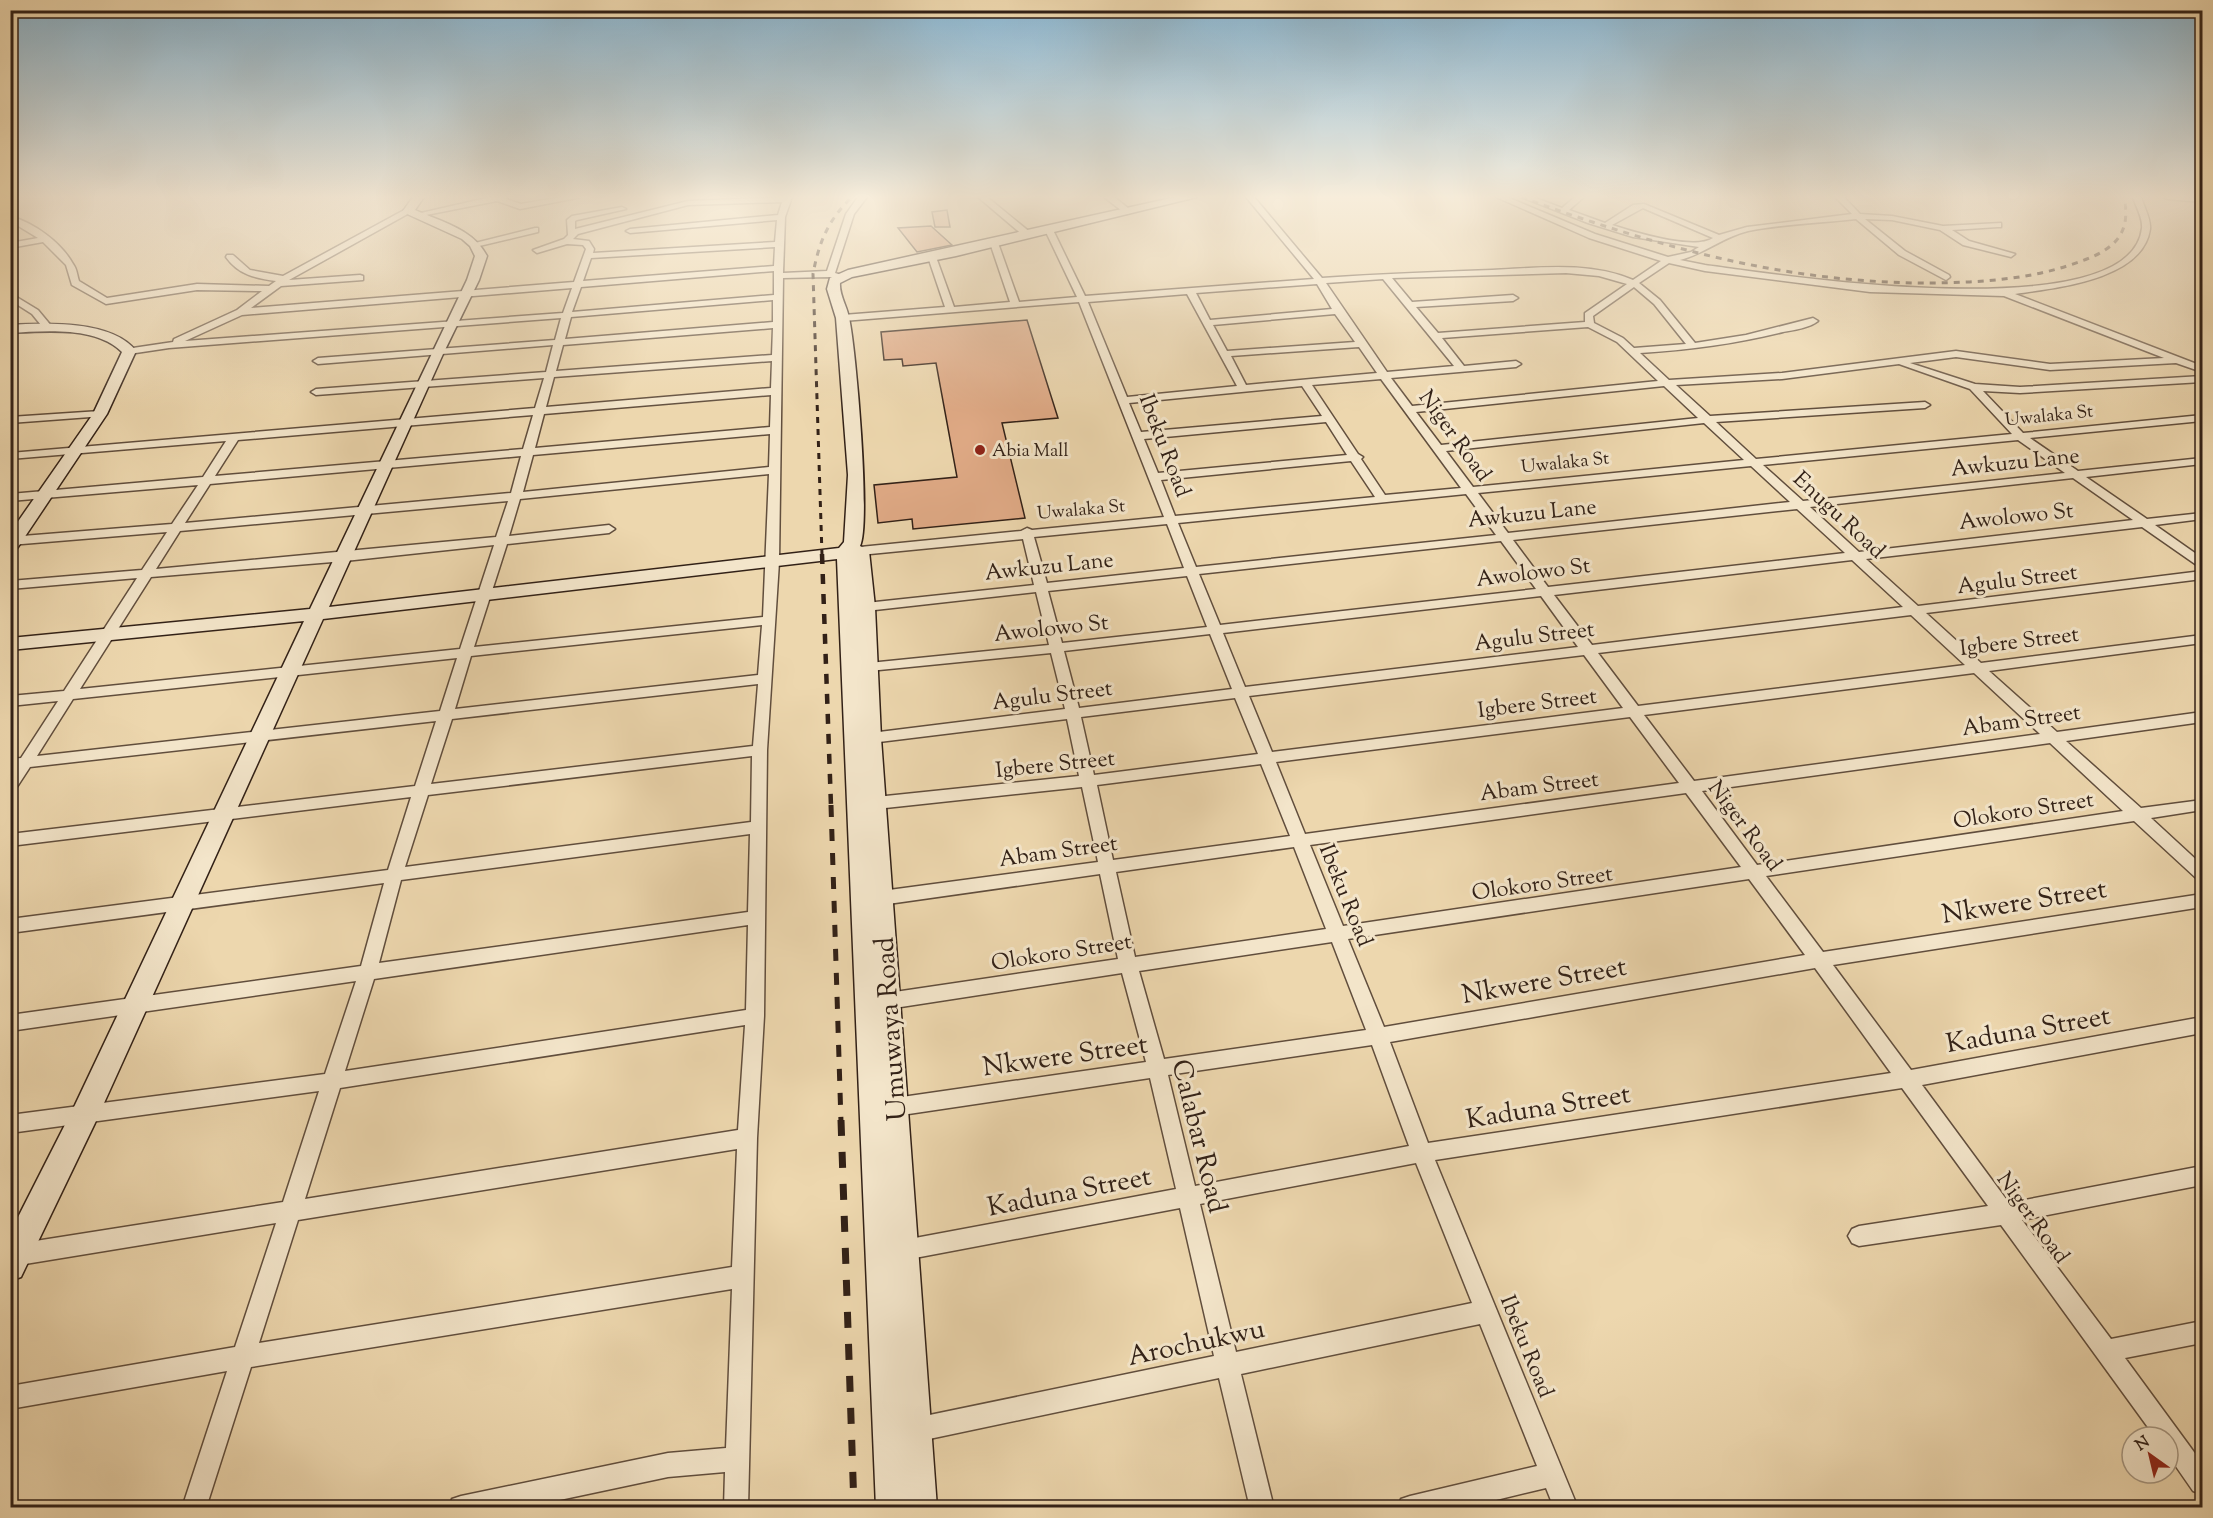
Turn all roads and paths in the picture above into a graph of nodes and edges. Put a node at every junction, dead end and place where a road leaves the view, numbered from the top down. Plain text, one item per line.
1 (69, 268) edge
2 (238, 268) edge
3 (307, 268) edge
4 (476, 268) edge
5 (584, 268) edge
6 (779, 268) edge
7 (835, 268) edge
8 (873, 268) edge
9 (936, 268) edge
10 (1003, 268) edge
11 (1067, 268) edge
12 (1309, 268) edge
13 (1655, 268) edge
14 (1714, 268) edge
15 (1929, 268) edge
16 (2112, 268) edge
17 (779, 272) junction
18 (834, 275) junction
19 (1385, 276) junction
20 (1946, 277) dead end
21 (360, 278) dead end
22 (281, 281) junction
23 (1320, 281) junction
24 (1632, 282) junction
25 (578, 285) junction
26 (270, 288) junction
27 (1191, 292) junction
28 (2005, 293) junction
29 (465, 294) junction
30 (10, 296) edge
31 (777, 297) junction
32 (1513, 298) dead end
33 (1083, 301) junction
34 (1408, 305) junction
35 (1016, 306) junction
36 (951, 311) junction
37 (240, 312) junction
38 (1338, 312) junction
39 (567, 314) junction
40 (843, 318) junction
41 (1813, 321) dead end
42 (1206, 323) junction
43 (1590, 324) junction
44 (450, 325) junction
45 (777, 325) junction
46 (48, 328) junction
47 (13, 331) edge
48 (1435, 336) junction
49 (560, 342) junction
50 (1361, 344) junction
51 (169, 345) junction
52 (1693, 347) junction
53 (129, 351) junction
54 (1634, 351) junction
55 (436, 354) junction
56 (1223, 354) junction
57 (777, 358) junction
58 (2175, 360) junction
59 (318, 362) dead end
60 (1899, 363) junction
61 (1516, 364) dead end
62 (1461, 368) junction
63 (2202, 369) edge
64 (551, 375) junction
65 (1384, 376) junction
66 (2202, 379) edge
67 (1305, 382) junction
68 (1665, 382) junction
69 (422, 386) junction
70 (1974, 387) junction
71 (1243, 388) junction
72 (776, 391) junction
73 (316, 392) dead end
74 (1123, 401) junction
75 (1925, 405) dead end
76 (1410, 409) junction
77 (540, 410) junction
78 (100, 414) junction
79 (1330, 418) junction
80 (2202, 418) edge
81 (10, 420) edge
82 (1705, 420) junction
83 (405, 424) junction
84 (775, 430) junction
85 (235, 436) junction
86 (1137, 436) junction
87 (2020, 436) junction
88 (1438, 449) junction
89 (75, 451) junction
90 (528, 451) junction
91 (10, 456) edge
92 (1357, 457) junction
93 (2202, 461) edge
94 (1754, 462) junction
95 (385, 466) junction
96 (774, 470) junction
97 (2076, 475) junction
98 (1152, 477) junction
99 (208, 481) junction
100 (1469, 490) junction
101 (44, 494) junction
102 (516, 495) junction
103 (10, 498) edge
104 (1382, 499) junction
105 (1799, 506) junction
106 (364, 512) junction
107 (2202, 516) edge
108 (1169, 519) junction
109 (2143, 522) junction
110 (178, 526) junction
111 (609, 529) dead end
112 (1027, 532) junction
113 (1502, 536) junction
114 (501, 539) junction
115 (12, 543) edge
116 (853, 549) junction
117 (1853, 555) junction
118 (345, 557) junction
119 (772, 562) junction
120 (2202, 563) edge
121 (150, 572) junction
122 (1192, 572) junction
123 (2202, 575) edge
124 (10, 585) edge
125 (1039, 587) junction
126 (1543, 591) junction
127 (485, 592) junction
128 (866, 607) junction
129 (1915, 612) junction
130 (316, 614) junction
131 (768, 620) junction
132 (1215, 630) junction
133 (110, 633) junction
134 (2202, 639) edge
135 (10, 644) edge
136 (1057, 648) junction
137 (1588, 649) junction
138 (466, 651) junction
139 (1979, 666) junction
140 (869, 668) junction
141 (288, 670) junction
142 (764, 679) junction
143 (1241, 694) junction
144 (69, 695) junction
145 (10, 701) edge
146 (1634, 711) junction
147 (1073, 712) junction
148 (446, 716) junction
149 (2202, 717) edge
150 (260, 736) junction
151 (2055, 736) junction
152 (871, 738) junction
153 (760, 750) junction
154 (1268, 758) junction
155 (26, 762) junction
156 (10, 764) edge
157 (1088, 781) junction
158 (10, 786) edge
159 (422, 789) junction
160 (1690, 789) junction
161 (876, 803) junction
162 (2202, 805) edge
163 (224, 814) junction
164 (2139, 814) junction
165 (757, 827) junction
166 (1299, 839) junction
167 (10, 840) edge
168 (1107, 866) junction
169 (1755, 873) junction
170 (2202, 874) edge
171 (394, 876) junction
172 (872, 899) junction
173 (2202, 900) edge
174 (182, 904) junction
175 (758, 917) junction
176 (10, 926) edge
177 (1338, 935) junction
178 (1819, 960) junction
179 (1128, 964) junction
180 (368, 971) junction
181 (888, 1001) junction
182 (135, 1006) junction
183 (755, 1016) junction
184 (10, 1023) edge
185 (2202, 1025) edge
186 (1378, 1036) junction
187 (1157, 1069) junction
188 (1906, 1079) junction
189 (333, 1081) junction
190 (895, 1107) junction
191 (85, 1114) junction
192 (10, 1124) edge
193 (747, 1138) junction
194 (1422, 1153) junction
195 (2202, 1175) edge
196 (1187, 1197) junction
197 (287, 1212) junction
198 (2004, 1214) junction
199 (1859, 1236) dead end
200 (892, 1252) junction
201 (12, 1259) edge
202 (743, 1276) junction
203 (1488, 1311) junction
204 (2202, 1332) edge
205 (2106, 1352) junction
206 (241, 1357) junction
207 (1228, 1364) junction
208 (10, 1398) edge
209 (915, 1430) junction
210 (738, 1459) junction
211 (1553, 1474) junction
212 (2202, 1482) edge
213 (194, 1508) edge
214 (461, 1508) edge
215 (736, 1508) edge
216 (893, 1508) edge
217 (920, 1508) edge
218 (1262, 1508) edge
219 (1410, 1508) edge
220 (1566, 1508) edge

1 - 26 street
2 - 22 street
3 - 22 street
4 - 29 street
5 - 25 street
6 - 17 street
7 - 18 street
8 - 18 street
9 - 36 street
10 - 35 street
11 - 33 street, Ibeku Road
12 - 23 street, Niger Road
13 - 24 street
14 - 28 street
15 - 20 street
16 - 28 street
17 - 18 street
17 - 25 street
17 - 31 street
18 - 40 street
19 - 23 street
19 - 24 street
19 - 34 street
21 - 22 street
22 - 26 street
23 - 27 street
23 - 38 street, Niger Road
24 - 43 street
24 - 52 street
25 - 29 street
25 - 39 street
26 - 37 street
27 - 33 street
27 - 42 street
28 - 58 street
29 - 37 street
29 - 44 street
30 - 46 street
31 - 39 street
31 - 45 street
32 - 34 street
33 - 35 street
33 - 74 street, Ibeku Road
34 - 48 street
35 - 36 street
36 - 40 street
37 - 51 street
38 - 42 street
38 - 50 street, Niger Road
39 - 44 street
39 - 49 street
40 - 116 street
41 - 52 street
42 - 56 street
43 - 48 street
43 - 54 street, Enugu Road
44 - 51 street
44 - 55 street
45 - 49 street
45 - 57 street
46 - 47 street
46 - 53 street
48 - 62 street
49 - 55 street
49 - 64 street
50 - 56 street
50 - 65 street, Niger Road
51 - 53 street
52 - 54 street
53 - 78 street
54 - 68 street, Enugu Road
55 - 59 street
55 - 69 street
56 - 71 street
57 - 64 street
57 - 72 street
58 - 60 street
58 - 63 street
60 - 68 street
60 - 70 street
61 - 62 street
62 - 65 street
64 - 69 street
64 - 77 street
65 - 67 street
65 - 76 street, Niger Road
66 - 70 street
67 - 71 street
67 - 79 street
68 - 76 street
68 - 82 street, Enugu Road
69 - 73 street
69 - 83 street
70 - 87 street
71 - 74 street
72 - 77 street
72 - 84 street
74 - 86 street, Ibeku Road
75 - 82 street
76 - 88 street, Niger Road
77 - 83 street
77 - 90 street
78 - 81 street
78 - 89 street
79 - 86 street
79 - 92 street
80 - 87 street, Uwalaka St
82 - 88 street
82 - 94 street, Enugu Road
83 - 85 street
83 - 95 street
84 - 90 street
84 - 96 street
85 - 89 street
85 - 99 street
86 - 98 street, Ibeku Road
87 - 94 street, Uwalaka St
87 - 97 street
88 - 100 street, Niger Road
89 - 91 street
89 - 101 street
90 - 95 street
90 - 102 street
92 - 98 street
92 - 104 street
93 - 97 street, Awkuzu Lane
94 - 100 street, Uwalaka St
94 - 105 street, Enugu Road
95 - 99 street
95 - 106 street
96 - 102 street
96 - 119 street
97 - 105 street, Awkuzu Lane
97 - 109 street
98 - 108 street, Ibeku Road
99 - 101 street
99 - 110 street
100 - 104 street, Uwalaka St
100 - 113 street, Niger Road
101 - 103 street
101 - 115 street
102 - 106 street
102 - 114 street
104 - 108 street, Uwalaka St
105 - 113 street, Awkuzu Lane
105 - 117 street, Enugu Road
106 - 110 street
106 - 118 street
107 - 109 street, Awolowo St
108 - 112 street, Uwalaka St
108 - 122 street, Ibeku Road
109 - 117 street, Awolowo St
109 - 120 street
110 - 115 street
110 - 121 street
111 - 114 street
112 - 116 street, Uwalaka St
112 - 125 street, Calabar Road
113 - 122 street, Awkuzu Lane
113 - 126 street, Niger Road
114 - 118 street
114 - 127 street
116 - 119 street
116 - 128 street, Umuwaya Road
116 - 172 street, Umuwaya Road
117 - 126 street, Awolowo St
117 - 129 street, Enugu Road
118 - 121 street
118 - 130 street
119 - 127 street
119 - 131 street
121 - 124 street
121 - 133 street
122 - 125 street, Awkuzu Lane
122 - 132 street, Ibeku Road
123 - 129 street, Agulu Street
125 - 128 street, Awkuzu Lane
125 - 136 street, Calabar Road
126 - 132 street, Awolowo St
126 - 137 street, Niger Road
127 - 130 street
127 - 138 street
128 - 140 street, Umuwaya Road
129 - 137 street, Agulu Street
129 - 139 street, Enugu Road
130 - 133 street
130 - 141 street
131 - 138 street
131 - 142 street
132 - 136 street, Awolowo St
132 - 143 street, Ibeku Road
133 - 135 street
133 - 144 street
134 - 139 street, Igbere Street
136 - 140 street, Awolowo St
136 - 147 street, Calabar Road
137 - 143 street, Agulu Street
137 - 146 street, Niger Road
138 - 141 street
138 - 148 street
139 - 146 street, Igbere Street
139 - 151 street, Enugu Road
140 - 152 street, Umuwaya Road
141 - 144 street
141 - 150 street
142 - 148 street
142 - 153 street
143 - 147 street, Agulu Street
143 - 154 street, Ibeku Road
144 - 145 street
144 - 155 street
146 - 154 street, Igbere Street
146 - 160 street, Niger Road
147 - 152 street, Agulu Street
147 - 157 street, Calabar Road
148 - 150 street
148 - 159 street
149 - 151 street, Abam Street
150 - 155 street
150 - 163 street
151 - 160 street, Abam Street
151 - 164 street, Enugu Road
152 - 161 street, Umuwaya Road
153 - 159 street
153 - 165 street
154 - 157 street, Igbere Street
154 - 166 street, Ibeku Road
155 - 156 street
155 - 158 street
157 - 161 street, Igbere Street
157 - 168 street, Calabar Road
159 - 163 street
159 - 171 street
160 - 166 street, Abam Street
160 - 169 street, Niger Road
161 - 172 street, Umuwaya Road
162 - 164 street, Olokoro Street
163 - 167 street
163 - 174 street
164 - 169 street, Olokoro Street
164 - 170 street, Enugu Road
165 - 171 street
165 - 175 street
166 - 168 street, Abam Street
166 - 177 street, Ibeku Road
168 - 172 street, Abam Street
168 - 179 street, Calabar Road
169 - 177 street, Olokoro Street
169 - 178 street, Niger Road
171 - 174 street
171 - 180 street
172 - 181 street, Umuwaya Road
172 - 200 street, Umuwaya Road
173 - 178 street, Nkwere Street
174 - 176 street
174 - 182 street
175 - 180 street
175 - 183 street
177 - 179 street, Olokoro Street
177 - 186 street, Ibeku Road
178 - 186 street, Nkwere Street
178 - 188 street, Niger Road
179 - 181 street, Olokoro Street
179 - 187 street, Calabar Road
180 - 182 street
180 - 189 street
181 - 190 street, Umuwaya Road
182 - 184 street
182 - 191 street
183 - 189 street
183 - 193 street
185 - 188 street, Kaduna Street
186 - 187 street, Nkwere Street
186 - 194 street, Ibeku Road
187 - 190 street, Nkwere Street
187 - 196 street, Calabar Road
188 - 194 street, Kaduna Street
188 - 198 street, Niger Road
189 - 191 street
189 - 197 street
190 - 200 street, Umuwaya Road
191 - 192 street
191 - 201 street
193 - 197 street
193 - 202 street
194 - 196 street, Kaduna Street
194 - 203 street, Ibeku Road
195 - 198 street
196 - 200 street, Kaduna Street
196 - 207 street, Calabar Road
197 - 201 street
197 - 206 street
198 - 199 street
198 - 205 street, Niger Road
200 - 209 street, Umuwaya Road
200 - 216 street, Umuwaya Road
202 - 206 street
202 - 210 street
203 - 207 street, Arochukwu
203 - 211 street, Ibeku Road
204 - 205 street
205 - 212 street, Niger Road
206 - 208 street
206 - 213 street
207 - 209 street, Arochukwu
207 - 218 street, Calabar Road
209 - 217 street, Umuwaya Road
210 - 214 street
210 - 215 street
211 - 219 street
211 - 220 street, Ibeku Road

